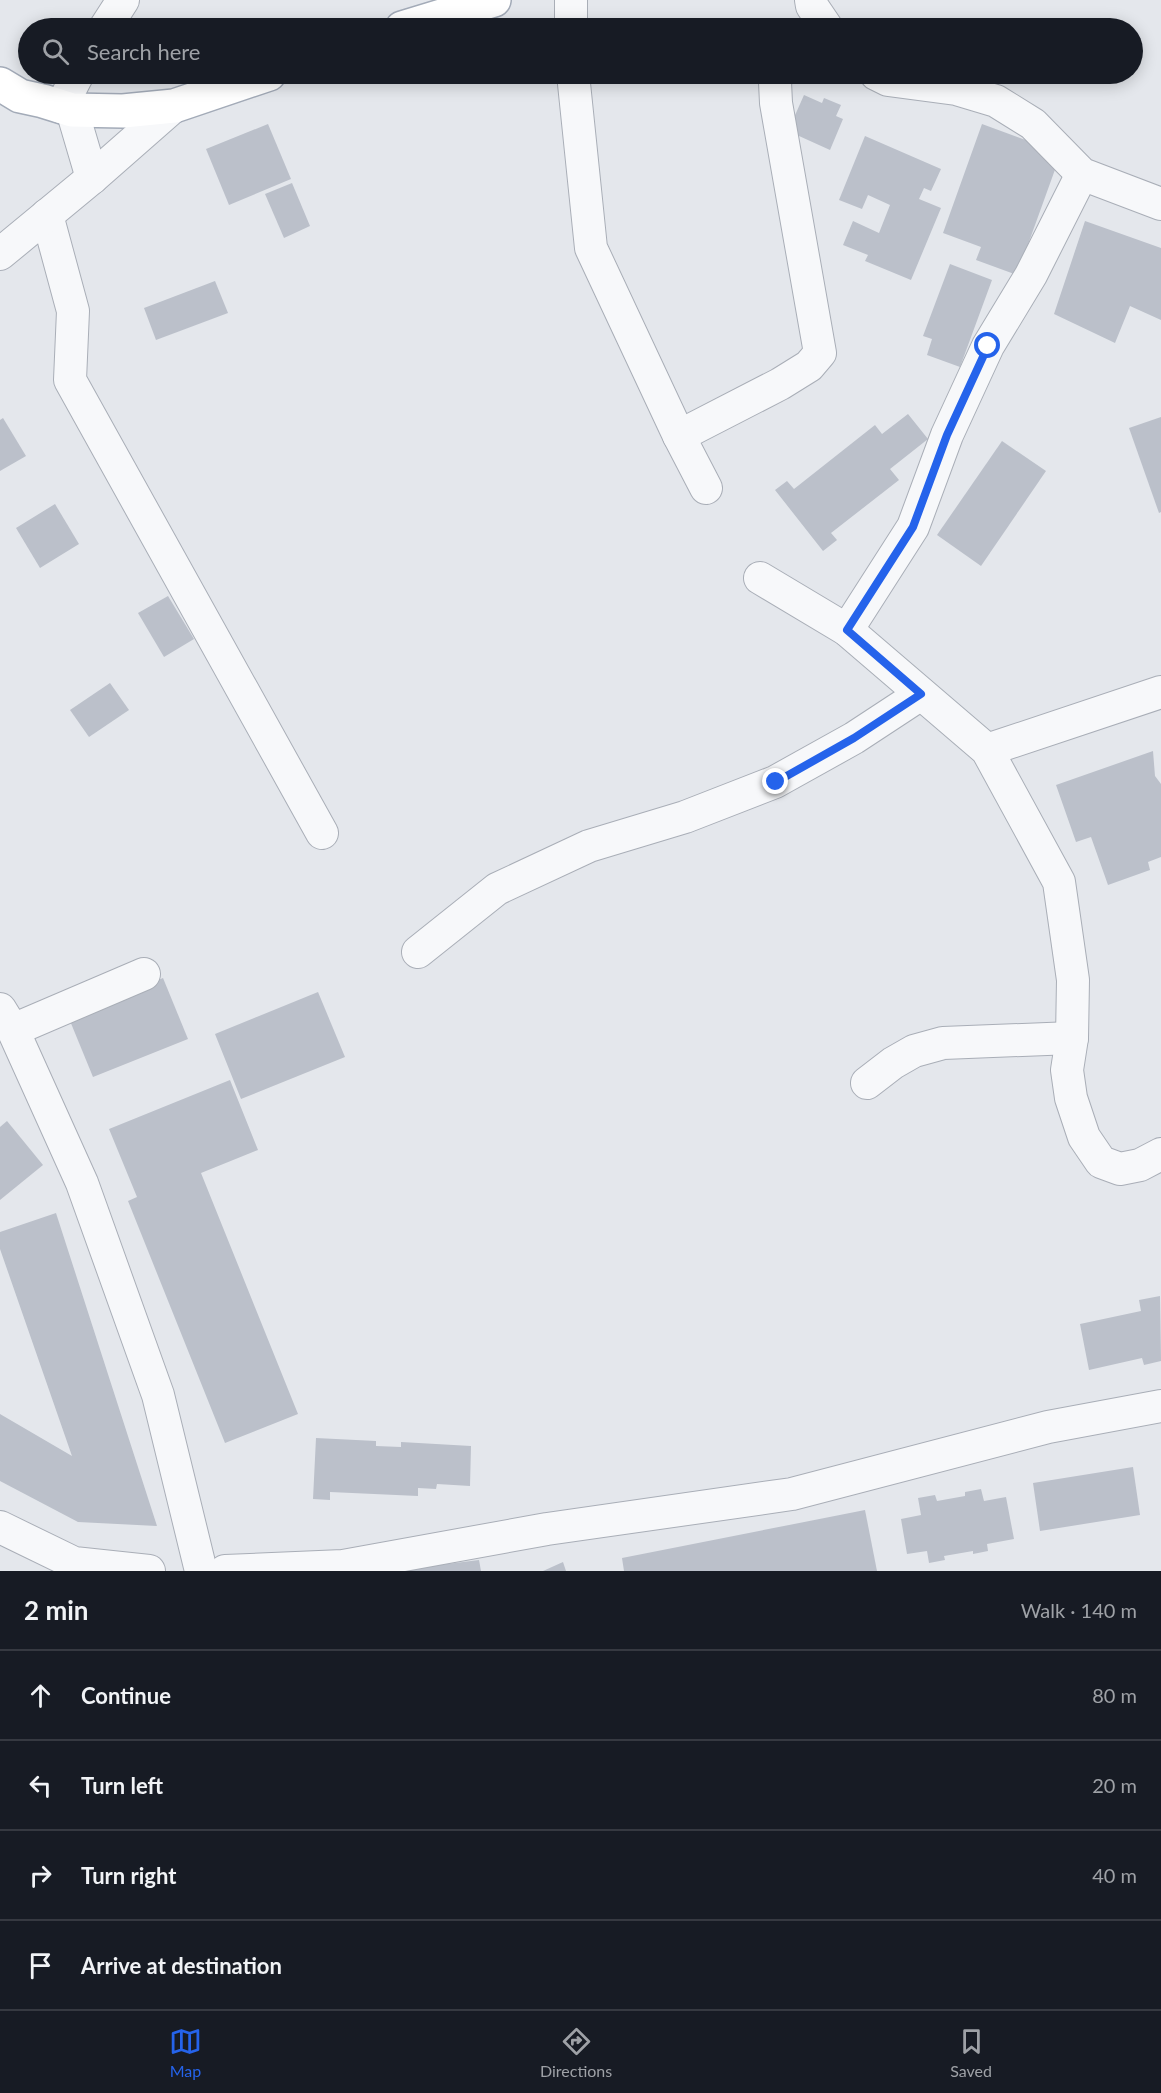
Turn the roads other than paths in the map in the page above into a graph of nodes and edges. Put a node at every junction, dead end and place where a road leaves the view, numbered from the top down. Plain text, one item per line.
1 (123, 0) edge
2 (494, 0) edge
3 (571, 0) edge
4 (443, 7) edge
5 (111, 18) edge
6 (422, 18) edge
7 (572, 18) edge
8 (0, 60) edge
9 (18, 71) edge
10 (0, 84) edge
11 (36, 84) edge
12 (72, 84) edge
13 (239, 84) edge
14 (574, 84) edge
15 (775, 84) edge
16 (918, 84) edge
17 (59, 106) junction
18 (174, 106) junction
19 (1082, 174) junction
20 (92, 178) junction
21 (1161, 204) edge
22 (47, 215) junction
23 (0, 254) edge
24 (679, 436) junction
25 (706, 488) dead end
26 (760, 578) dead end
27 (847, 630) junction
28 (1161, 692) edge
29 (921, 694) junction
30 (987, 750) junction
31 (322, 833) dead end
32 (418, 952) dead end
33 (144, 974) dead end
34 (7, 1020) edge
35 (1072, 1038) junction
36 (867, 1083) dead end
37 (1161, 1154) edge
38 (1161, 1407) edge
39 (0, 1527) edge
40 (148, 1571) edge
41 (201, 1571) edge
42 (225, 1571) edge

1 - 5 street
2 - 4 main road
3 - 7 street
4 - 6 main road
8 - 9 main road
10 - 17 main road
11 - 17 main road
12 - 17 street
13 - 18 main road
14 - 24 street
15 - 24 street
16 - 19 street
17 - 18 main road
17 - 20 street
18 - 20 street
19 - 21 street
19 - 27 street
20 - 22 street
22 - 23 street
22 - 31 street
24 - 25 street
26 - 27 street
27 - 29 street
28 - 30 street
29 - 30 street
29 - 32 street
30 - 35 street
33 - 34 street
34 - 41 street
35 - 36 street
35 - 37 street
38 - 42 street
39 - 40 street

